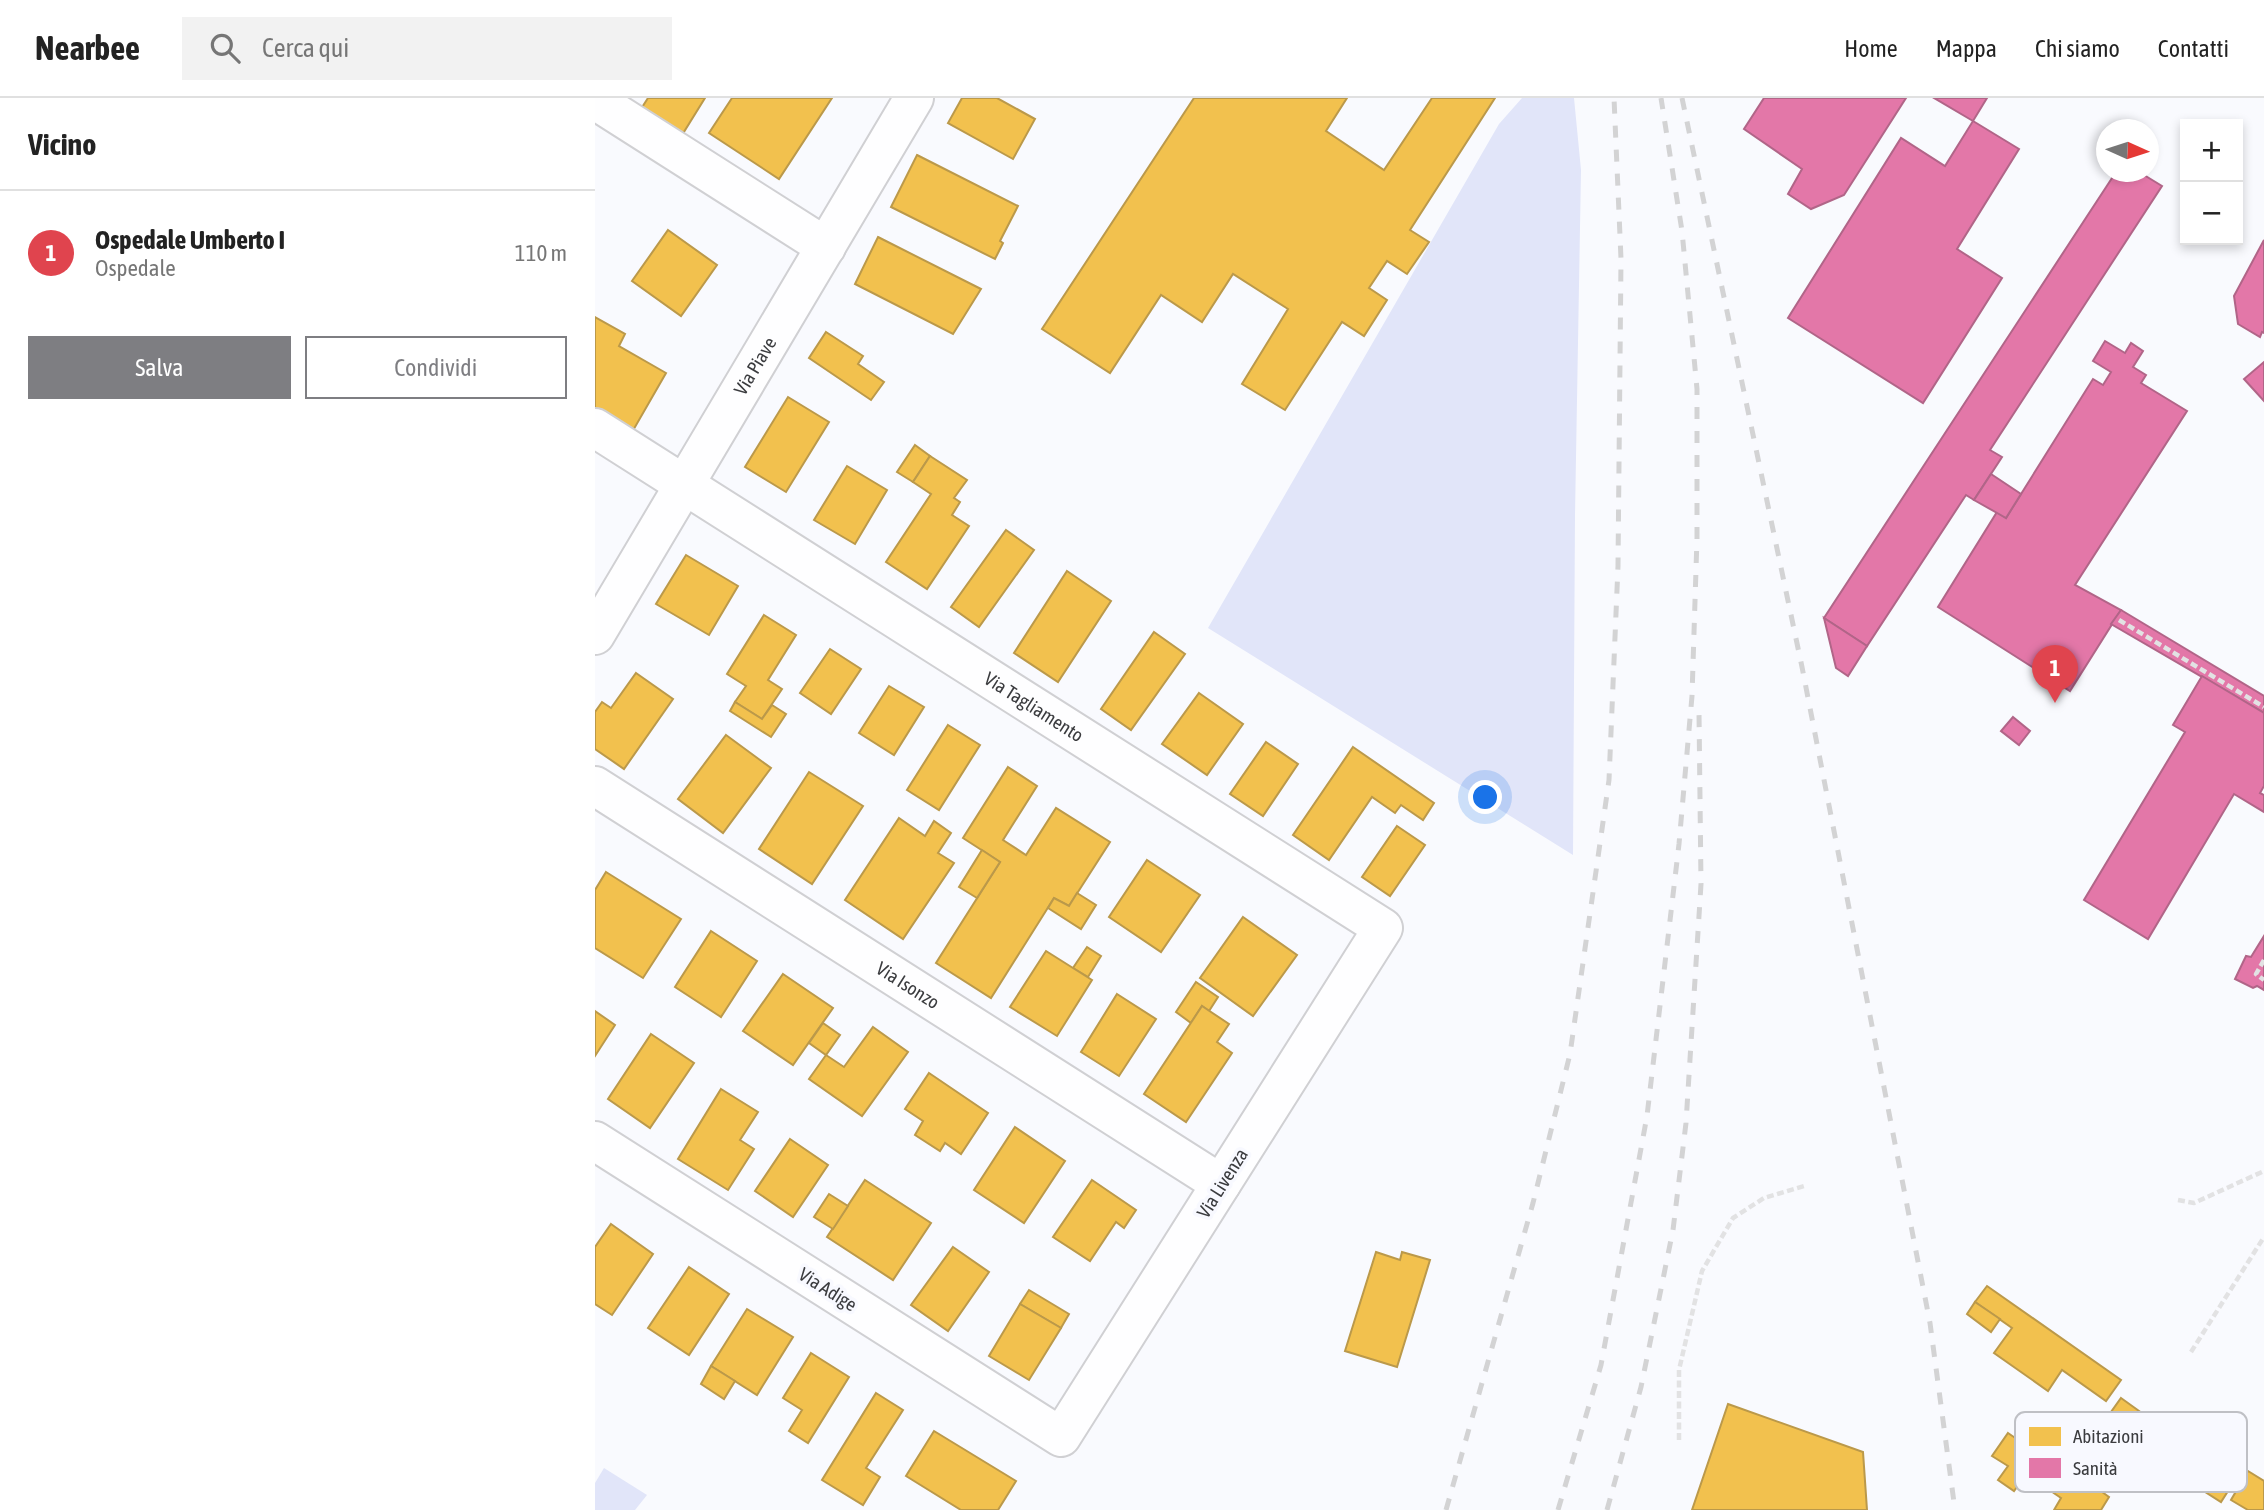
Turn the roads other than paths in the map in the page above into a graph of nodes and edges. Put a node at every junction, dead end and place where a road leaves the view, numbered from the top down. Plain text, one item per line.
1 (914, 98) edge
2 (595, 100) edge
3 (826, 247) junction
4 (595, 428) edge
5 (685, 484) junction
6 (599, 620) edge
7 (595, 786) edge
8 (1383, 928) joint
9 (595, 1141) edge
10 (1221, 1184) junction
11 (1061, 1437) joint

1 - 3 street, Via Piave
2 - 3 street
3 - 5 street, Via Piave
4 - 5 street
5 - 6 street, Via Piave
5 - 8 street, Via Tagliamento
7 - 10 street, Via Isonzo
8 - 10 street, Via Livenza
9 - 11 street, Via Adige
10 - 11 street, Via Livenza

